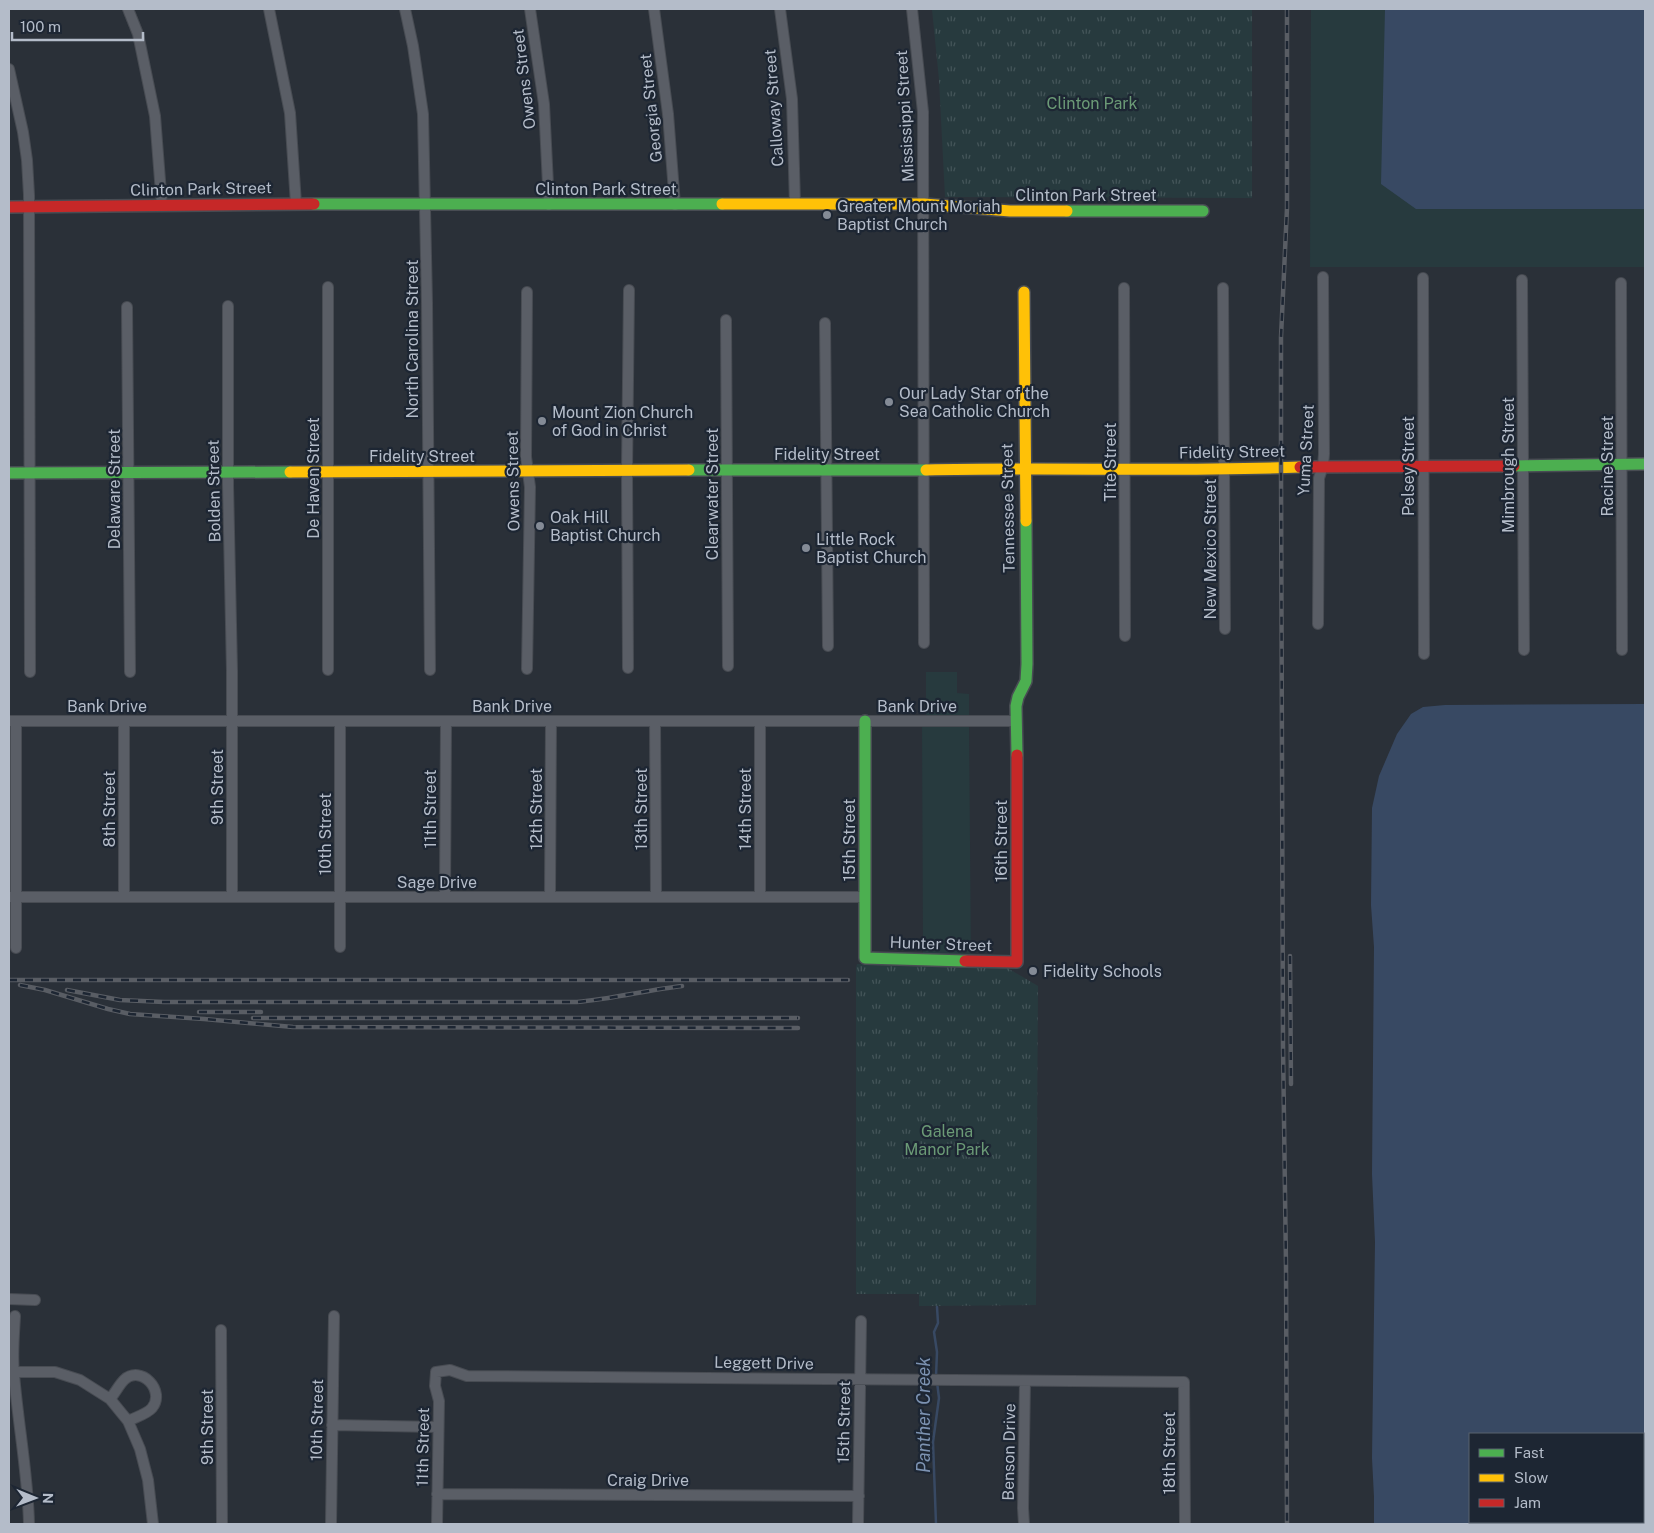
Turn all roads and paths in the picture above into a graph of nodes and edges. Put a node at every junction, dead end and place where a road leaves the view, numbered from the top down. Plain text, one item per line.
1 (128, 9) edge
2 (269, 9) edge
3 (405, 9) edge
4 (530, 9) edge
5 (654, 9) edge
6 (780, 9) edge
7 (912, 9) edge
8 (9, 70) edge
9 (296, 204) junction
10 (425, 204) junction
11 (795, 204) junction
12 (924, 204) junction
13 (549, 205) junction
14 (675, 205) junction
15 (29, 206) junction
16 (162, 206) junction
17 (9, 207) edge
18 (1203, 211) dead end
19 (1323, 276) dead end
20 (1423, 278) dead end
21 (1522, 280) dead end
22 (1622, 282) dead end
23 (328, 287) dead end
24 (1124, 288) dead end
25 (1223, 288) dead end
26 (629, 290) dead end
27 (527, 292) dead end
28 (1024, 292) dead end
29 (228, 306) dead end
30 (127, 307) dead end
31 (726, 320) dead end
32 (825, 323) dead end
33 (1622, 464) junction
34 (1645, 464) edge
35 (1323, 466) junction
36 (1523, 466) junction
37 (1423, 467) junction
38 (1024, 468) junction
39 (826, 469) junction
40 (1125, 469) junction
41 (925, 470) junction
42 (1224, 470) junction
43 (428, 471) junction
44 (627, 471) junction
45 (726, 471) junction
46 (528, 472) junction
47 (9, 473) edge
48 (31, 473) junction
49 (228, 473) junction
50 (328, 473) junction
51 (129, 474) junction
52 (1318, 624) dead end
53 (1225, 629) dead end
54 (1125, 636) dead end
55 (924, 643) dead end
56 (828, 646) dead end
57 (1524, 650) dead end
58 (1622, 650) dead end
59 (1424, 654) dead end
60 (728, 666) dead end
61 (628, 668) dead end
62 (527, 669) dead end
63 (328, 670) dead end
64 (430, 670) dead end
65 (30, 672) dead end
66 (130, 672) dead end
67 (232, 676) joint
68 (12, 721) edge
69 (232, 721) junction
70 (340, 721) junction
71 (446, 721) junction
72 (551, 721) junction
73 (655, 721) junction
74 (865, 721) junction
75 (1016, 721) junction
76 (124, 722) junction
77 (760, 722) junction
78 (13, 897) edge
79 (124, 897) junction
80 (232, 897) junction
81 (340, 897) junction
82 (445, 897) junction
83 (550, 897) junction
84 (656, 897) junction
85 (760, 897) junction
86 (865, 897) junction
87 (340, 947) dead end
88 (16, 948) dead end
89 (865, 958) joint
90 (1017, 962) joint
91 (9, 1299) edge
92 (34, 1300) dead end
93 (14, 1316) dead end
94 (334, 1316) dead end
95 (862, 1321) dead end
96 (222, 1330) dead end
97 (11, 1372) edge
98 (436, 1372) joint
99 (860, 1379) junction
100 (1025, 1381) junction
101 (1184, 1382) joint
102 (110, 1399) junction
103 (128, 1421) junction
104 (332, 1425) junction
105 (438, 1427) junction
106 (437, 1494) junction
107 (859, 1496) junction
108 (29, 1524) edge
109 (153, 1524) edge
110 (222, 1524) edge
111 (331, 1524) edge
112 (437, 1524) edge
113 (858, 1524) edge
114 (1024, 1524) edge
115 (1184, 1524) edge

1 - 16 street
2 - 9 street
3 - 10 street, North Carolina Street
4 - 13 street, Owens Street
5 - 14 street, Georgia Street
6 - 11 street, Calloway Street
7 - 12 street, Mississippi Street
8 - 15 street
9 - 10 street, Clinton Park Street
9 - 16 street, Clinton Park Street
10 - 13 street, Clinton Park Street
10 - 43 street, North Carolina Street
11 - 12 street, Clinton Park Street
11 - 14 street, Clinton Park Street
12 - 18 street, Clinton Park Street
12 - 41 street, Mississippi Street
13 - 14 street, Clinton Park Street
15 - 16 street, Clinton Park Street
15 - 17 street, Clinton Park Street
15 - 48 street
19 - 35 street, Yuma Street
20 - 37 street, Pelsey Street
21 - 36 street, Mimbrough Street
22 - 33 street, Racine Street
23 - 50 street, De Haven Street
24 - 40 street, Tite Street
25 - 42 street, New Mexico Street
26 - 44 street
27 - 46 street, Owens Street
28 - 38 street, Tennessee Street
29 - 49 street, Bolden Street
30 - 51 street, Delaware Street
31 - 45 street, Clearwater Street
32 - 39 street
33 - 34 street, Fidelity Street
33 - 36 street, Fidelity Street
33 - 58 street, Racine Street
35 - 37 street, Fidelity Street
35 - 42 street, Fidelity Street
35 - 52 street, Yuma Street
36 - 37 street, Fidelity Street
36 - 57 street, Mimbrough Street
37 - 59 street, Pelsey Street
38 - 40 street, Fidelity Street
38 - 41 street, Fidelity Street
38 - 75 street, Tennessee Street
39 - 41 street, Fidelity Street
39 - 45 street, Fidelity Street
39 - 56 street
40 - 42 street, Fidelity Street
40 - 54 street, Tite Street
41 - 55 street, Mississippi Street
42 - 53 street, New Mexico Street
43 - 46 street, Fidelity Street
43 - 50 street, Fidelity Street
43 - 64 street, North Carolina Street
44 - 45 street, Fidelity Street
44 - 46 street, Fidelity Street
44 - 61 street
45 - 60 street, Clearwater Street
46 - 62 street, Owens Street
47 - 48 street, Fidelity Street
48 - 51 street, Fidelity Street
48 - 65 street
49 - 50 street, Fidelity Street
49 - 51 street, Fidelity Street
49 - 67 street, Bolden Street
50 - 63 street, De Haven Street
51 - 66 street, Delaware Street
67 - 69 street, 9th Street
68 - 76 street, Bank Drive
68 - 78 street
69 - 70 street, Bank Drive
69 - 76 street, Bank Drive
69 - 80 street, 9th Street
70 - 71 street, Bank Drive
70 - 81 street, 10th Street
71 - 72 street, Bank Drive
71 - 82 street, 11th Street
72 - 73 street, Bank Drive
72 - 83 street, 12th Street
73 - 77 street, Bank Drive
73 - 84 street, 13th Street
74 - 75 street, Bank Drive
74 - 77 street, Bank Drive
74 - 86 street, 15th Street
75 - 90 street, 16th Street
76 - 79 street, 8th Street
77 - 85 street, 14th Street
78 - 79 street, Sage Drive
78 - 88 street
79 - 80 street, Sage Drive
80 - 81 street, Sage Drive
81 - 82 street, Sage Drive
81 - 87 street, 10th Street
82 - 83 street, Sage Drive
83 - 84 street, Sage Drive
84 - 85 street, Sage Drive
85 - 86 street, Sage Drive
86 - 89 street, 15th Street
89 - 90 street, Hunter Street
91 - 92 street
93 - 97 street
94 - 104 street, 10th Street
95 - 99 street, 15th Street
96 - 110 street, 9th Street
97 - 102 street
97 - 108 street
98 - 99 street, Leggett Drive
98 - 105 street, 11th Street
99 - 100 street, Leggett Drive
99 - 107 street, 15th Street
100 - 101 street, Leggett Drive
100 - 114 street, Benson Drive
101 - 115 street, 18th Street
102 - 103 street
102 - 103 street
103 - 109 street
104 - 105 street
104 - 111 street, 10th Street
105 - 106 street, 11th Street
106 - 107 street, Craig Drive
106 - 112 street, 11th Street
107 - 113 street, 15th Street

